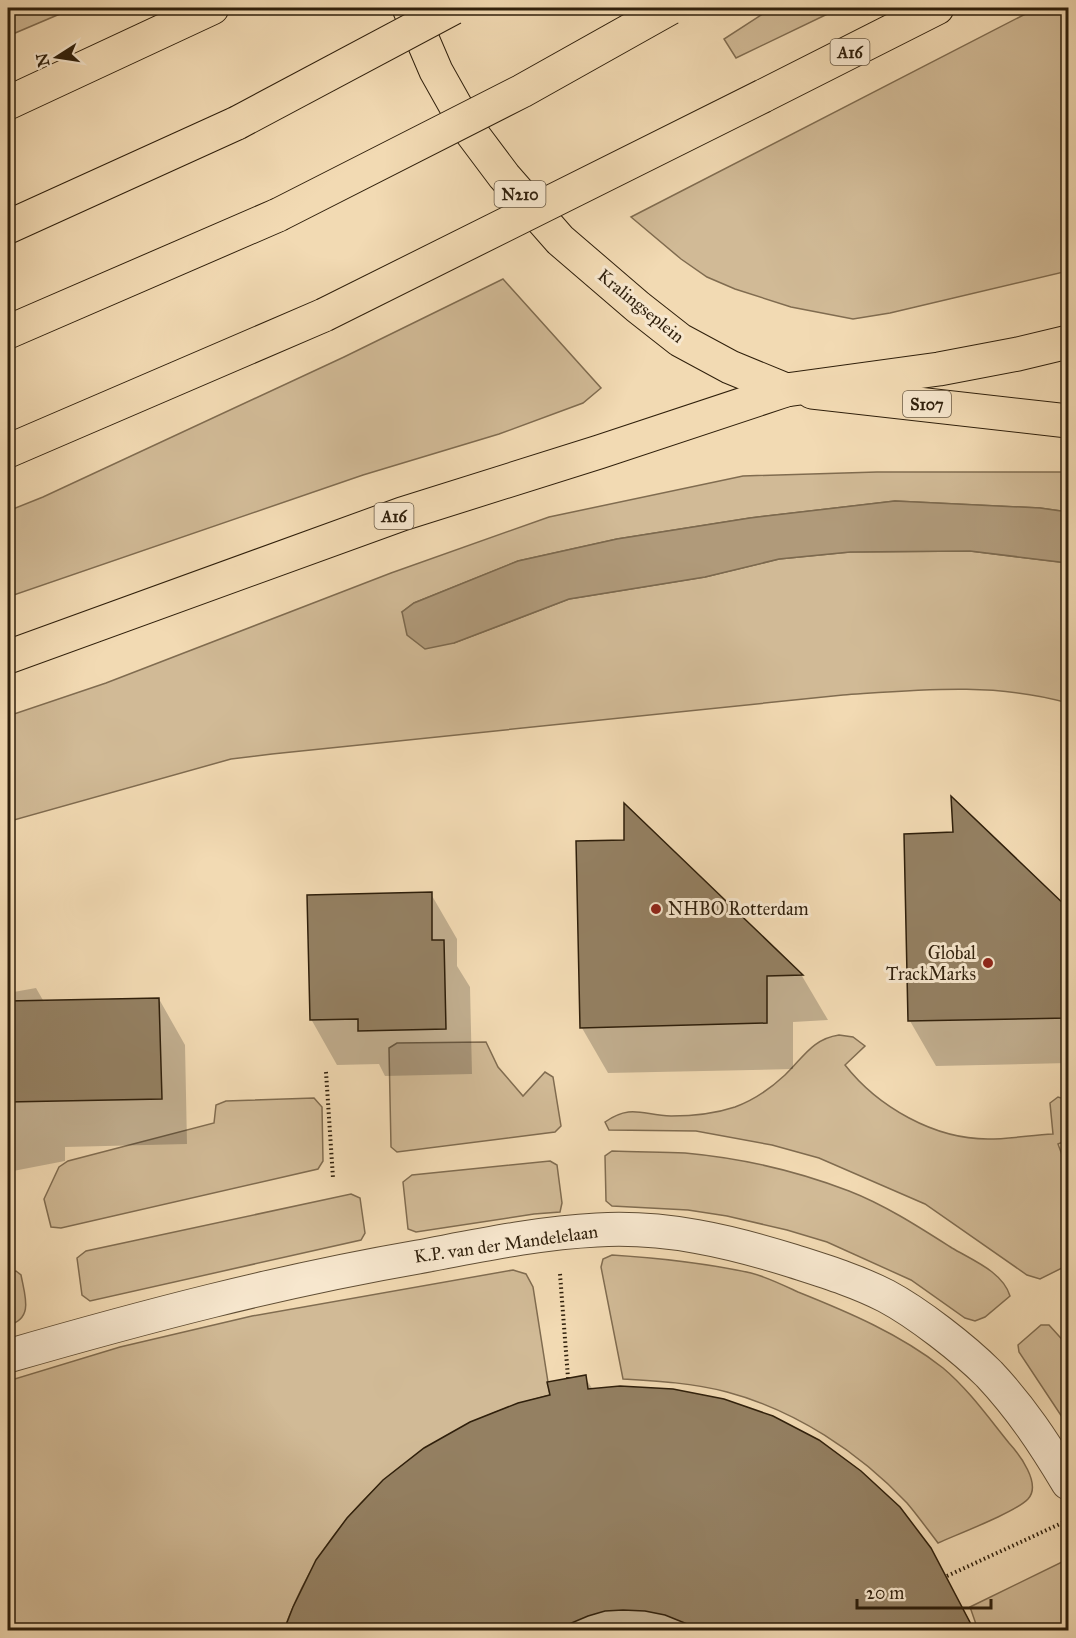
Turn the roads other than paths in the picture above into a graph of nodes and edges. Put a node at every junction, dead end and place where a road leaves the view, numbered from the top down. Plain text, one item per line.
1 (409, 8) edge
2 (453, 8) edge
3 (670, 8) edge
4 (938, 8) edge
5 (201, 13) edge
6 (8, 103) edge
7 (8, 227) edge
8 (8, 332) edge
9 (1068, 342) edge
10 (786, 390) junction
11 (1068, 421) edge
12 (8, 452) edge
13 (8, 657) edge
14 (8, 1356) edge
15 (1068, 1482) edge

1 - 10 main road, Kralingseplein / N210
2 - 7 main road, bridge
3 - 8 main road, bridge
4 - 12 main road, A16, bridge
5 - 6 main road
9 - 10 main road
10 - 11 main road, S107
10 - 13 main road, A16
14 - 15 street, K.P. van der Mandelelaan

